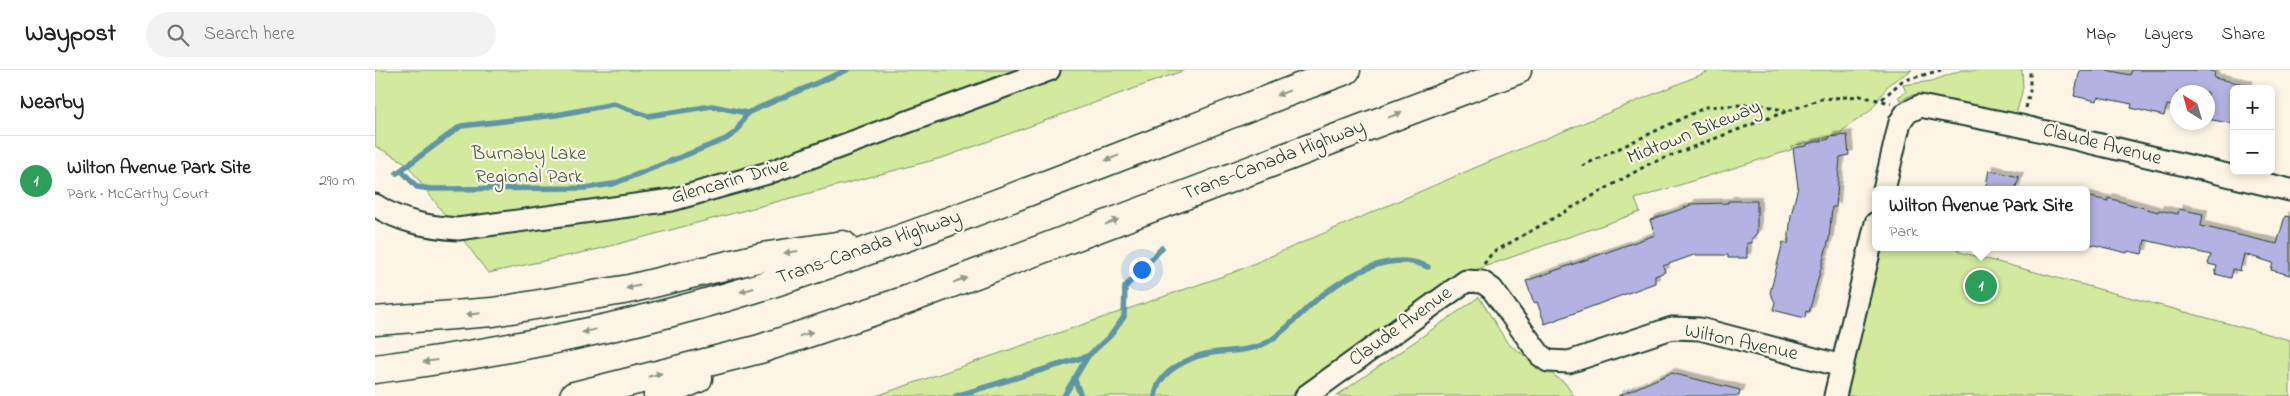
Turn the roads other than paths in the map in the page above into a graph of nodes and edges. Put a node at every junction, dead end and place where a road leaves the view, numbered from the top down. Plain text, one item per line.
1 (1049, 70) edge
2 (1345, 70) edge
3 (1517, 70) edge
4 (1885, 186) edge
5 (2290, 190) edge
6 (375, 205) edge
7 (909, 236) junction
8 (1872, 240) edge
9 (1472, 281) joint
10 (375, 321) edge
11 (760, 349) junction
12 (1842, 366) junction
13 (375, 369) edge
14 (574, 396) edge
15 (658, 396) edge
16 (1306, 396) edge
17 (1835, 396) edge

1 - 6 street, Glencarin Drive
2 -> 7 highway, Trans-Canada Highway
11 -> 3 highway, Trans-Canada Highway
4 - 5 street, Claude Avenue
7 -> 10 highway
7 -> 13 highway, Trans-Canada Highway
8 - 12 street
9 - 12 street, Wilton Avenue
9 - 16 street, Claude Avenue
14 -> 11 highway, Trans-Canada Highway
11 - 15 highway
12 - 17 street

